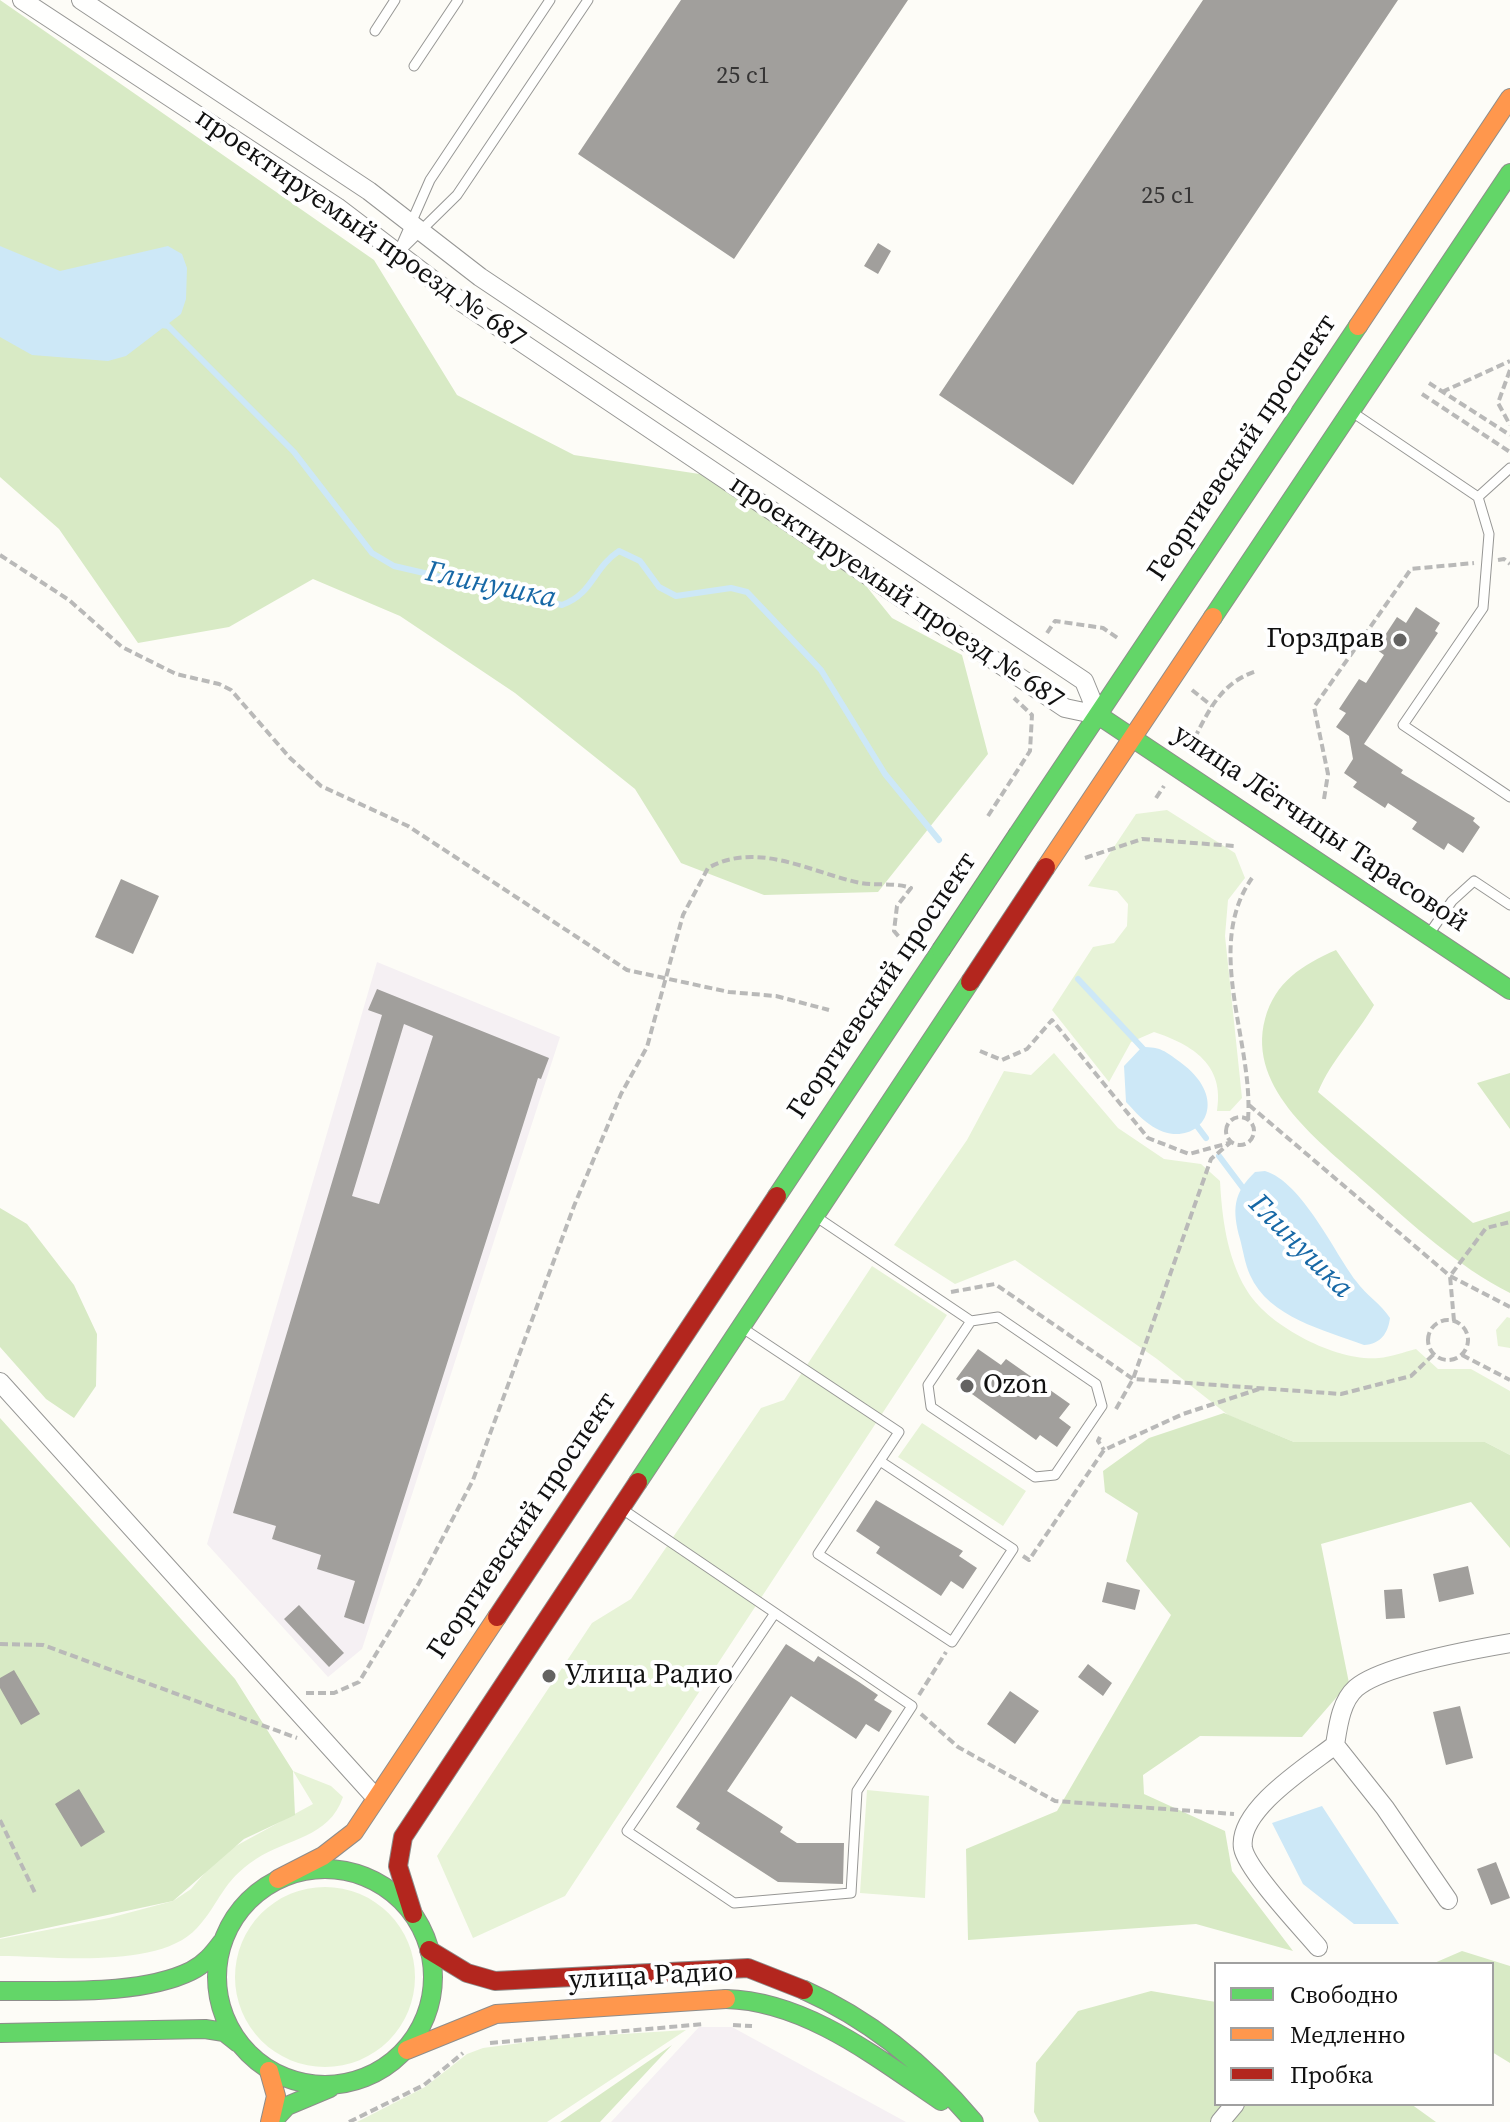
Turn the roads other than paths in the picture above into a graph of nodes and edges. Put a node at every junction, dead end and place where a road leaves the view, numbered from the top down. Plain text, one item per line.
1 (22, 0) edge
2 (81, 0) edge
3 (395, 0) edge
4 (458, 0) edge
5 (550, 0) edge
6 (588, 0) edge
7 (375, 31) dead end
8 (414, 66) dead end
9 (1510, 98) edge
10 (1508, 183) edge
11 (416, 227) junction
12 (398, 253) junction
13 (1350, 412) junction
14 (1510, 468) edge
15 (1478, 497) junction
16 (1098, 715) junction
17 (1132, 738) junction
18 (1510, 797) edge
19 (1509, 902) edge
20 (1428, 935) junction
21 (1510, 990) edge
22 (815, 1216) junction
23 (971, 1321) junction
24 (741, 1327) junction
25 (0, 1382) edge
26 (880, 1461) junction
27 (621, 1508) junction
28 (775, 1613) junction
29 (1510, 1643) edge
30 (1335, 1745) junction
31 (376, 1798) junction
32 (278, 1879) junction
33 (1448, 1900) dead end
34 (413, 1914) junction
35 (222, 1942) junction
36 (1318, 1947) dead end
37 (429, 1950) junction
38 (0, 1991) edge
39 (0, 2033) edge
40 (238, 2043) junction
41 (407, 2050) junction
42 (269, 2071) junction
43 (330, 2088) junction
44 (1233, 2106) edge
45 (271, 2122) edge
46 (967, 2122) edge
47 (974, 2122) edge
48 (1220, 2122) edge

1 - 12 street, проектируемый проезд № 687
2 - 11 street, проектируемый проезд № 687
3 - 7 lane
4 - 8 lane
5 - 11 lane
6 - 11 lane
9 - 16 main road, Георгиевский проспект
10 - 13 main road
11 - 12 lane
11 - 16 street, проектируемый проезд № 687
12 - 16 street, проектируемый проезд № 687
13 - 15 lane
13 - 17 main road
14 - 15 lane
15 - 18 lane
16 - 17 main road, улица Лётчицы Тарасовой
16 - 31 main road, Георгиевский проспект, bridge
17 - 20 main road, улица Лётчицы Тарасовой
17 - 22 main road, bridge
19 - 20 lane
20 - 21 main road, улица Лётчицы Тарасовой
22 - 23 lane
22 - 24 main road
23 - 23 lane
24 - 26 lane
24 - 27 main road
25 - 31 street
26 - 26 lane
27 - 28 lane
27 - 34 main road
28 - 28 lane
29 - 30 street
30 - 33 street
30 - 36 street
31 - 32 main road, Георгиевский проспект
32 - 34 main road
32 - 35 main road
34 - 37 main road
35 - 38 main road
35 - 40 main road
37 - 41 main road
37 - 47 main road
39 - 40 main road
40 - 42 main road
41 - 43 main road
41 - 46 main road, улица Радио
42 - 43 main road
42 - 45 main road
43 - 45 main road
44 - 48 street

